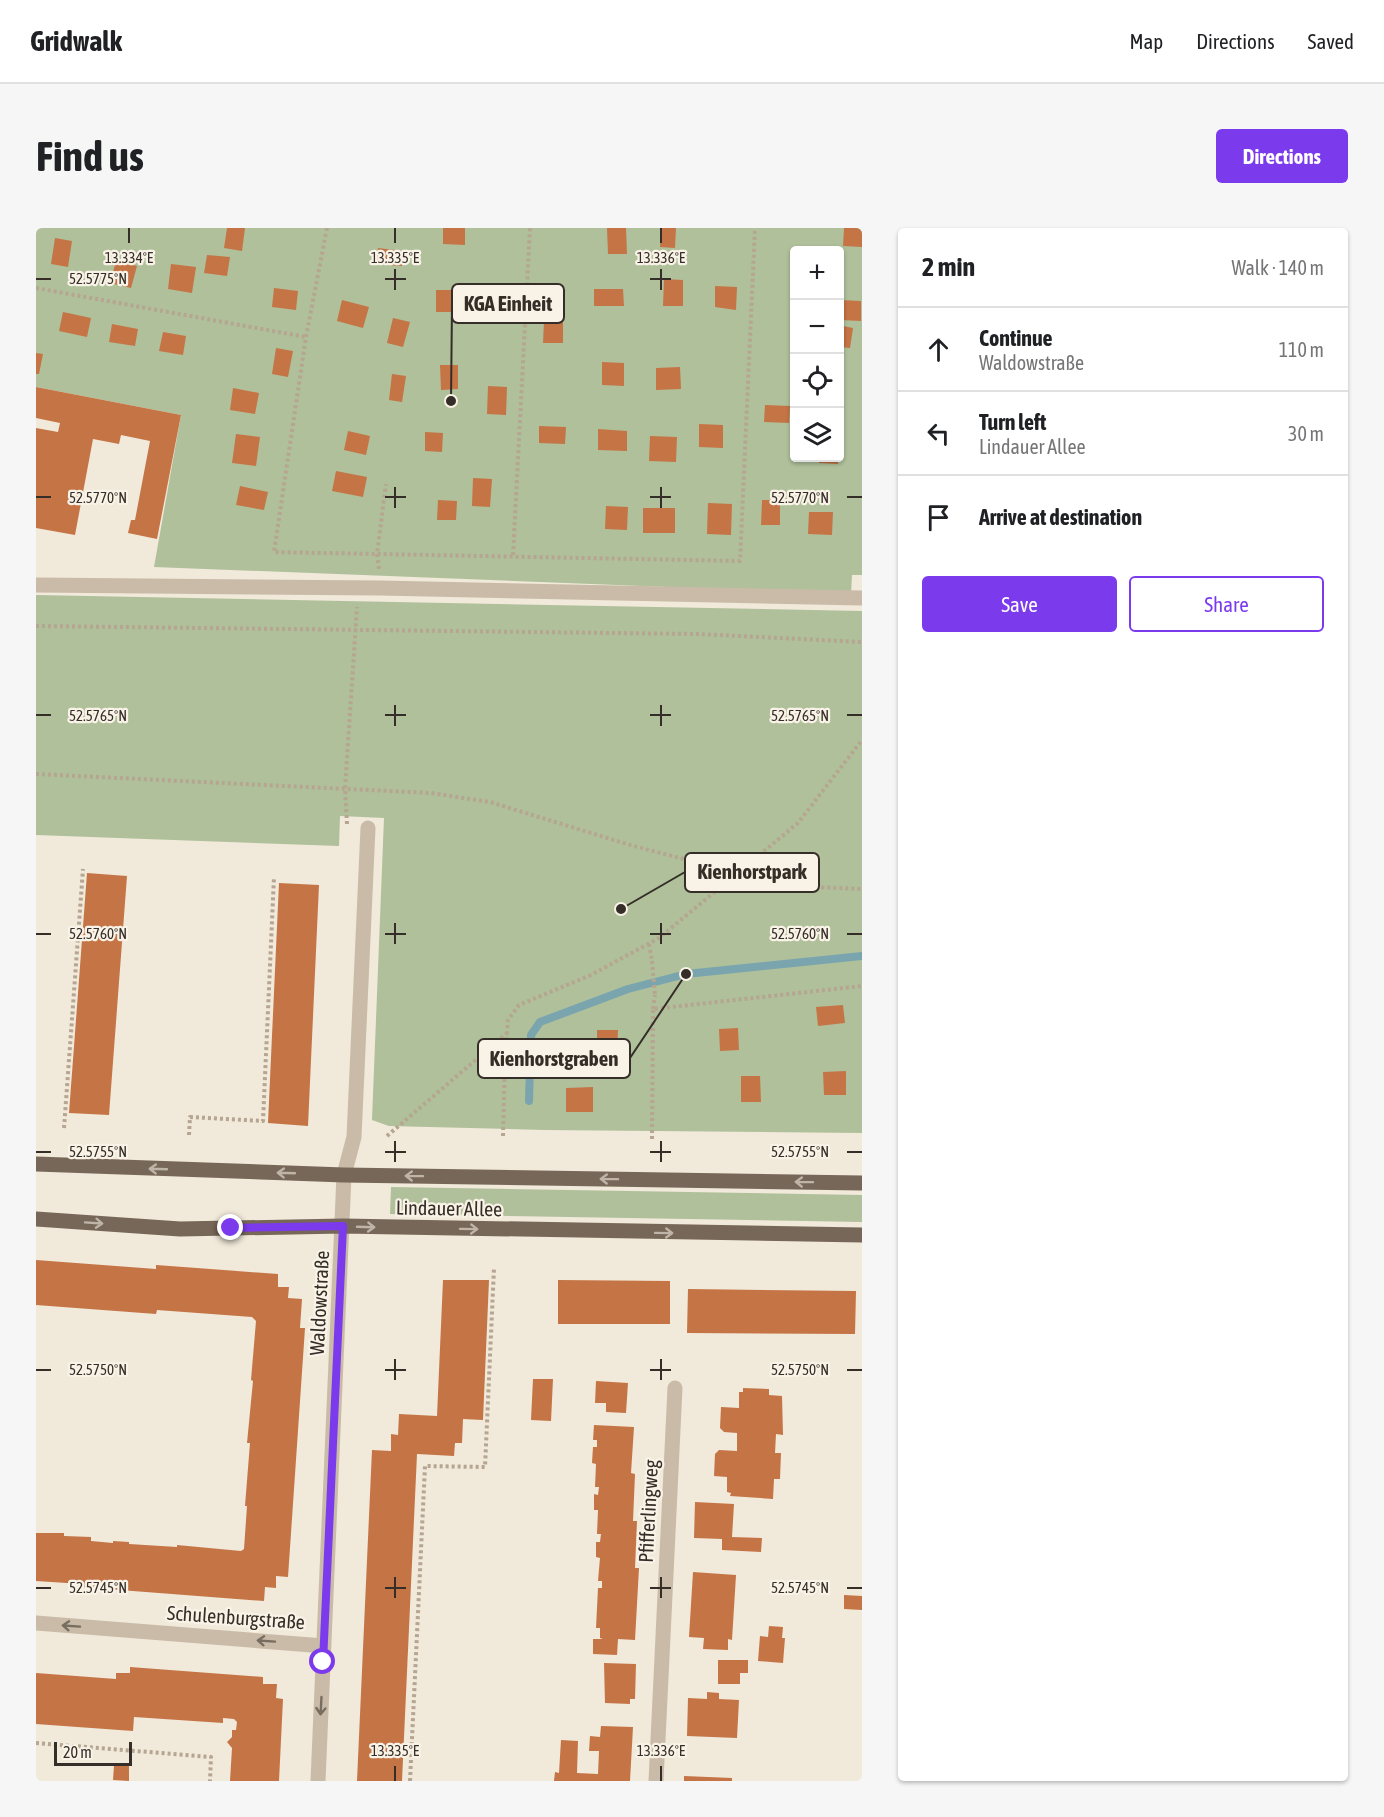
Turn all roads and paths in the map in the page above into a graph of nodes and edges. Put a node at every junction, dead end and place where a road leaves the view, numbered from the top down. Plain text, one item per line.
1 (327, 228) edge
2 (530, 228) edge
3 (755, 228) edge
4 (36, 288) edge
5 (306, 337) junction
6 (386, 484) dead end
7 (377, 554) junction
8 (513, 555) junction
9 (36, 585) edge
10 (358, 588) junction
11 (380, 588) junction
12 (862, 598) edge
13 (36, 626) edge
14 (355, 629) junction
15 (862, 642) edge
16 (862, 740) edge
17 (36, 774) edge
18 (345, 789) junction
19 (368, 828) joint
20 (83, 868) dead end
21 (737, 872) junction
22 (274, 877) dead end
23 (862, 889) edge
24 (649, 944) junction
25 (862, 986) edge
26 (653, 1009) junction
27 (507, 1032) junction
28 (64, 1128) dead end
29 (189, 1135) dead end
30 (387, 1136) dead end
31 (503, 1136) dead end
32 (652, 1139) dead end
33 (36, 1164) edge
34 (344, 1175) junction
35 (862, 1183) edge
36 (36, 1219) edge
37 (343, 1226) junction
38 (862, 1235) edge
39 (494, 1268) dead end
40 (675, 1388) dead end
41 (36, 1623) edge
42 (324, 1646) junction
43 (36, 1743) edge
44 (210, 1781) edge
45 (318, 1781) edge
46 (410, 1781) edge
47 (656, 1781) edge

1 - 5 path
2 - 8 path
3 - 8 path
4 - 5 path
5 - 7 path
6 - 7 path
7 - 8 path
7 - 11 path
9 - 10 street
10 - 11 street
10 - 14 path
11 - 12 street
13 - 14 path
14 - 15 path
14 - 18 path
16 - 21 path
17 - 18 path
18 - 19 path
18 - 21 path
19 - 34 street, Waldowstraße
20 - 28 path
21 - 23 path
21 - 24 path
22 - 29 path
24 - 26 path, bridge
24 - 27 path
25 - 26 path
26 - 32 path
27 - 30 path
27 - 31 path
34 -> 33 main road, Lindauer Allee
35 -> 34 main road, Lindauer Allee
34 - 37 street, Waldowstraße
36 -> 37 main road, Lindauer Allee
37 -> 38 main road, Lindauer Allee
37 - 42 street, Waldowstraße
39 - 46 path
40 - 47 street, Pfifferlingweg
42 -> 41 street, Schulenburgstraße
42 -> 45 street, Waldowstraße
43 - 44 path

